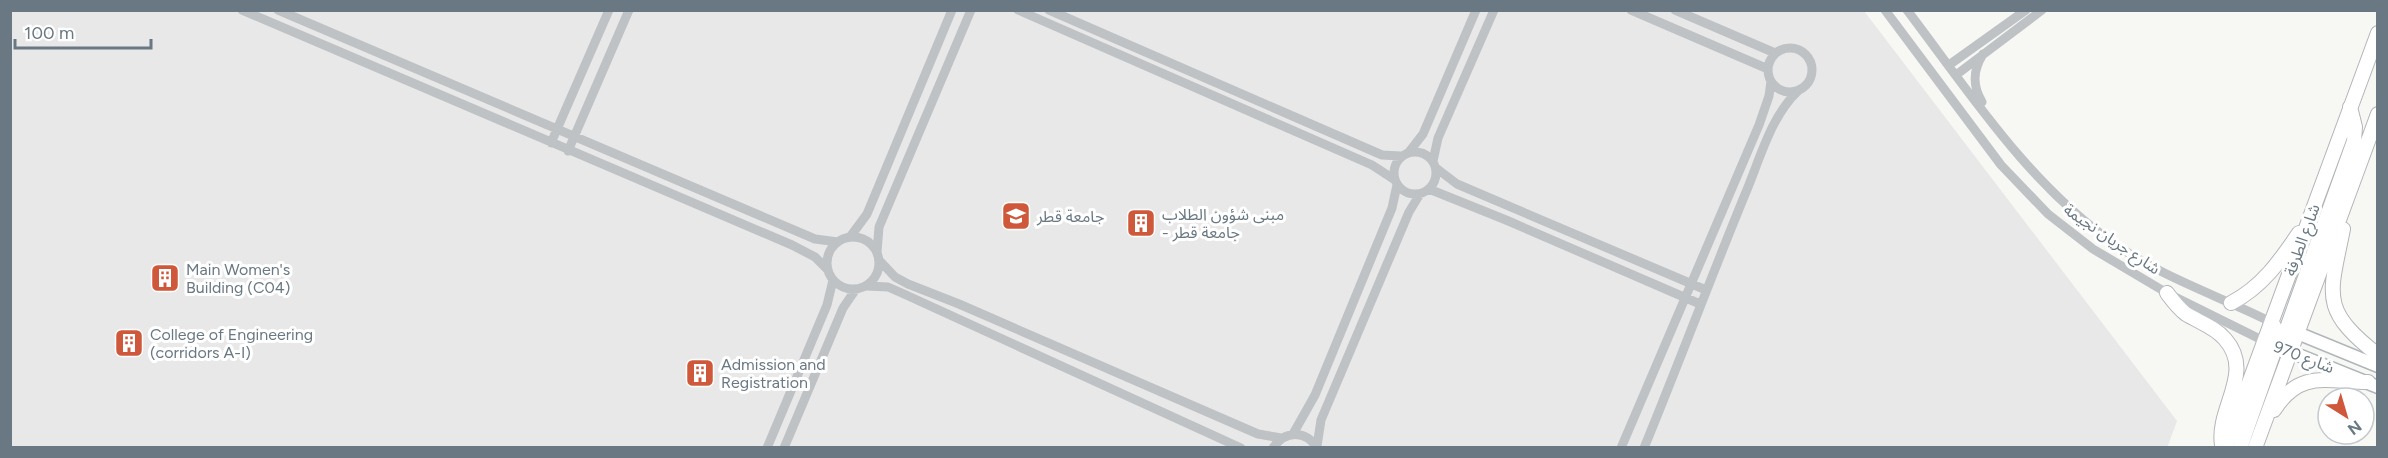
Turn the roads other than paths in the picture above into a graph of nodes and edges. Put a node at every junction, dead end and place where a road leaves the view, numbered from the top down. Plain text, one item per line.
1 (242, 10) edge
2 (278, 10) edge
3 (609, 10) edge
4 (629, 10) edge
5 (952, 10) edge
6 (971, 10) edge
7 (1018, 10) edge
8 (1049, 10) edge
9 (1476, 10) edge
10 (1494, 10) edge
11 (1630, 10) edge
12 (1675, 10) edge
13 (1885, 10) edge
14 (1907, 10) edge
15 (2026, 10) edge
16 (2042, 10) edge
17 (1099, 32) junction
18 (2378, 33) edge
19 (1093, 43) junction
20 (1775, 53) junction
21 (1983, 54) junction
22 (1949, 65) junction
23 (1182, 68) junction
24 (1768, 69) junction
25 (1956, 75) junction
26 (1178, 80) junction
27 (1771, 81) junction
28 (1798, 91) junction
29 (2350, 107) junction
30 (2378, 114) edge
31 (557, 129) junction
32 (575, 136) junction
33 (551, 143) junction
34 (598, 146) junction
35 (568, 151) junction
36 (2014, 151) junction
37 (1405, 154) junction
38 (591, 161) junction
39 (1435, 164) junction
40 (667, 175) junction
41 (1396, 182) junction
42 (661, 190) junction
43 (1424, 191) junction
44 (2350, 194) junction
45 (1510, 208) junction
46 (2311, 216) junction
47 (1506, 220) junction
48 (797, 231) junction
49 (850, 237) junction
50 (1592, 241) junction
51 (838, 242) junction
52 (790, 245) junction
53 (1587, 254) junction
54 (878, 256) junction
55 (828, 270) junction
56 (895, 277) junction
57 (833, 280) junction
58 (1690, 284) junction
59 (867, 286) junction
60 (891, 288) junction
61 (856, 289) junction
62 (1706, 290) junction
63 (2167, 293) junction
64 (1685, 297) junction
65 (2231, 303) junction
66 (1700, 304) junction
67 (2271, 322) junction
68 (2292, 331) junction
69 (2270, 344) junction
70 (2290, 352) junction
71 (2378, 355) edge
72 (2378, 366) edge
73 (2373, 384) edge
74 (2266, 417) junction
75 (1293, 434) junction
76 (1281, 438) junction
77 (766, 447) edge
78 (784, 447) edge
79 (1241, 447) edge
80 (1273, 447) edge
81 (1317, 447) edge
82 (1621, 447) edge
83 (1644, 447) edge
84 (2223, 447) edge
85 (2240, 447) edge
86 (2255, 447) edge

1 - 33 street
2 - 31 street
3 - 31 street
4 - 32 street
5 - 49 street
6 - 54 street
7 - 19 street
8 - 17 street
9 - 37 street
10 - 39 street
11 - 24 street
12 - 20 street
13 - 63 street, شارع جريان نجيمة
14 - 22 street, شارع جريان نجيمة
15 - 22 street
16 - 21 street
17 - 19 street
17 - 23 street
18 - 29 main road, شارع الطرفة
19 - 26 street
20 - 24 street
20 - 28 street
21 - 25 street
21 - 36 street
22 - 25 street, شارع جريان نجيمة
23 - 26 street
23 - 37 street
24 - 27 street
25 - 36 street, شارع جريان نجيمة
26 - 41 street
27 - 28 street
27 - 58 street
28 - 62 street
29 - 46 main road, شارع الطرفة
29 - 68 main road
30 - 44 main road, شارع الطرفة
31 - 32 street
31 - 33 street
32 - 34 street
32 - 35 street
33 - 35 street
34 - 38 street
34 - 40 street
35 - 38 street
36 - 65 street, شارع جريان نجيمة
37 - 39 street
37 - 41 street
38 - 42 street
39 - 43 street
39 - 45 street
40 - 42 street
40 - 48 street
41 - 43 street
41 - 75 street
42 - 52 street
43 - 47 street
43 - 81 street
44 - 68 main road, شارع الطرفة
44 - 71 main road
45 - 47 street
45 - 50 street
46 - 65 main road
46 - 67 main road, شارع الطرفة
47 - 53 street
48 - 51 street
48 - 52 street
49 - 51 street
49 - 54 street
50 - 53 street
50 - 58 street
51 - 55 street
52 - 55 street
53 - 64 street
54 - 56 street
54 - 59 street
55 - 57 street
56 - 60 street
56 - 76 street
57 - 61 street
57 - 77 street
58 - 62 street
58 - 64 street
59 - 60 street
59 - 61 street
60 - 79 street
61 - 78 street
62 - 66 street
63 - 69 street, شارع جريان نجيمة
63 - 84 main road
64 - 66 street
64 - 82 street
65 - 67 street, شارع جريان نجيمة
66 - 83 street
67 - 68 main road, شارع 970
67 - 69 main road
68 - 70 main road
68 - 72 main road, شارع 970
69 - 70 main road, شارع 970
69 - 84 main road
69 - 85 main road
70 - 73 main road, شارع 970
70 - 74 main road
73 - 74 main road
74 - 86 main road
75 - 76 street
75 - 81 street
76 - 80 street

